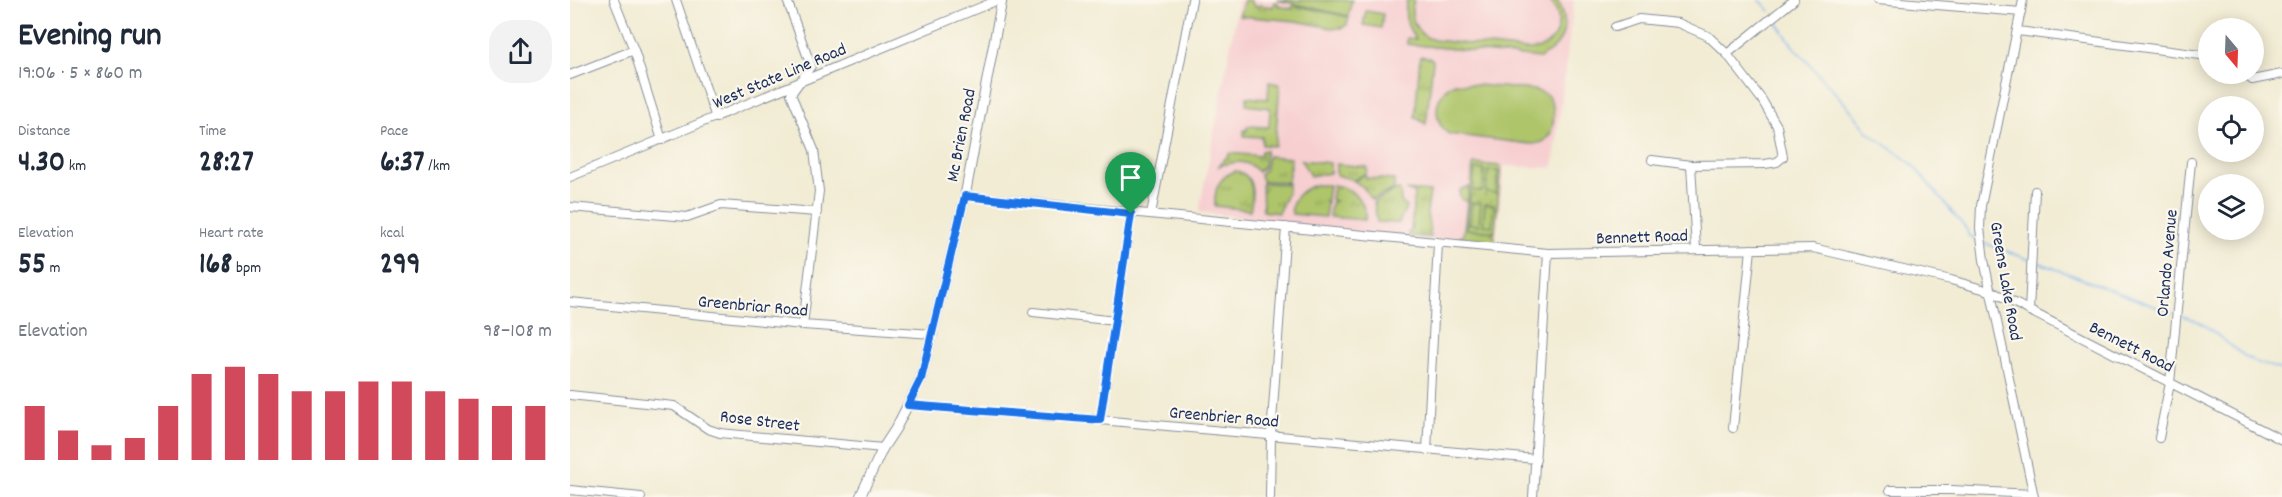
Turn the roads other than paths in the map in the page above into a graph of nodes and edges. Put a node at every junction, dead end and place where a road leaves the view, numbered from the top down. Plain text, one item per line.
1 (614, 0) edge
2 (676, 0) edge
3 (787, 0) edge
4 (1000, 0) edge
5 (1192, 0) edge
6 (1793, 0) edge
7 (1877, 0) edge
8 (2023, 0) edge
9 (2021, 12) junction
10 (1615, 27) dead end
11 (2018, 31) junction
12 (634, 50) junction
13 (1727, 54) junction
14 (2198, 55) edge
15 (2282, 74) edge
16 (570, 75) edge
17 (2264, 78) edge
18 (798, 84) junction
19 (716, 118) junction
20 (662, 140) junction
21 (1652, 160) dead end
22 (2191, 162) dead end
23 (1691, 165) junction
24 (570, 177) edge
25 (2035, 190) dead end
26 (965, 196) junction
27 (570, 207) edge
28 (817, 212) junction
29 (1131, 214) junction
30 (1151, 214) junction
31 (1286, 227) junction
32 (1438, 244) junction
33 (1696, 249) junction
34 (1751, 249) junction
35 (1548, 253) junction
36 (1993, 292) junction
37 (570, 302) edge
38 (2029, 311) junction
39 (1033, 312) dead end
40 (1116, 321) junction
41 (802, 325) junction
42 (933, 334) junction
43 (2170, 383) junction
44 (570, 395) edge
45 (908, 405) junction
46 (1100, 420) junction
47 (1733, 428) dead end
48 (1272, 436) junction
49 (2159, 438) dead end
50 (2282, 440) edge
51 (883, 448) junction
52 (1427, 450) junction
53 (1536, 459) junction
54 (570, 490) edge
55 (1890, 490) dead end
56 (2033, 496) edge
57 (641, 497) edge
58 (860, 497) edge
59 (1270, 497) edge
60 (1533, 497) edge

1 - 12 street
2 - 19 street
3 - 18 street
4 - 18 street, West State Line Road
4 - 26 main road, Mc Brien Road
5 - 30 street
6 - 13 street
7 - 9 street
8 - 9 street, Greens Lake Road
9 - 11 street, Greens Lake Road
10 - 13 street
11 - 14 street
11 - 36 street, Greens Lake Road
12 - 16 street
12 - 20 street
13 - 23 street
15 - 17 street
18 - 19 street, West State Line Road
18 - 28 street
19 - 20 street, West State Line Road
20 - 24 street, West State Line Road
21 - 23 street
22 - 43 street, Orlando Avenue
23 - 33 street
25 - 38 street
26 - 29 street, Bennett Road
26 - 42 main road, Mc Brien Road
27 - 28 street
28 - 41 street
29 - 30 street, Bennett Road
29 - 40 street
30 - 31 street, Bennett Road
31 - 32 street, Bennett Road
31 - 48 street
32 - 35 street, Bennett Road
32 - 52 street
33 - 34 street, Bennett Road
33 - 35 street, Bennett Road
34 - 36 street, Bennett Road
34 - 47 street
35 - 53 street
36 - 38 street, Bennett Road
36 - 56 street, Greens Lake Road
37 - 41 street, Greenbriar Road
38 - 43 street, Bennett Road
39 - 40 street
40 - 46 street
41 - 42 street, Greenbriar Road
42 - 45 main road, Mc Brien Road
43 - 49 street, Orlando Avenue
43 - 50 street, Bennett Road
44 - 51 street, Rose Street
45 - 46 street, Greenbrier Road
45 - 51 main road, Mc Brien Road
46 - 48 street, Greenbrier Road
48 - 52 street, Greenbrier Road
48 - 59 street
51 - 58 main road, Mc Brien Road
52 - 53 street, Greenbrier Road
53 - 60 street
54 - 57 street
55 - 56 street

